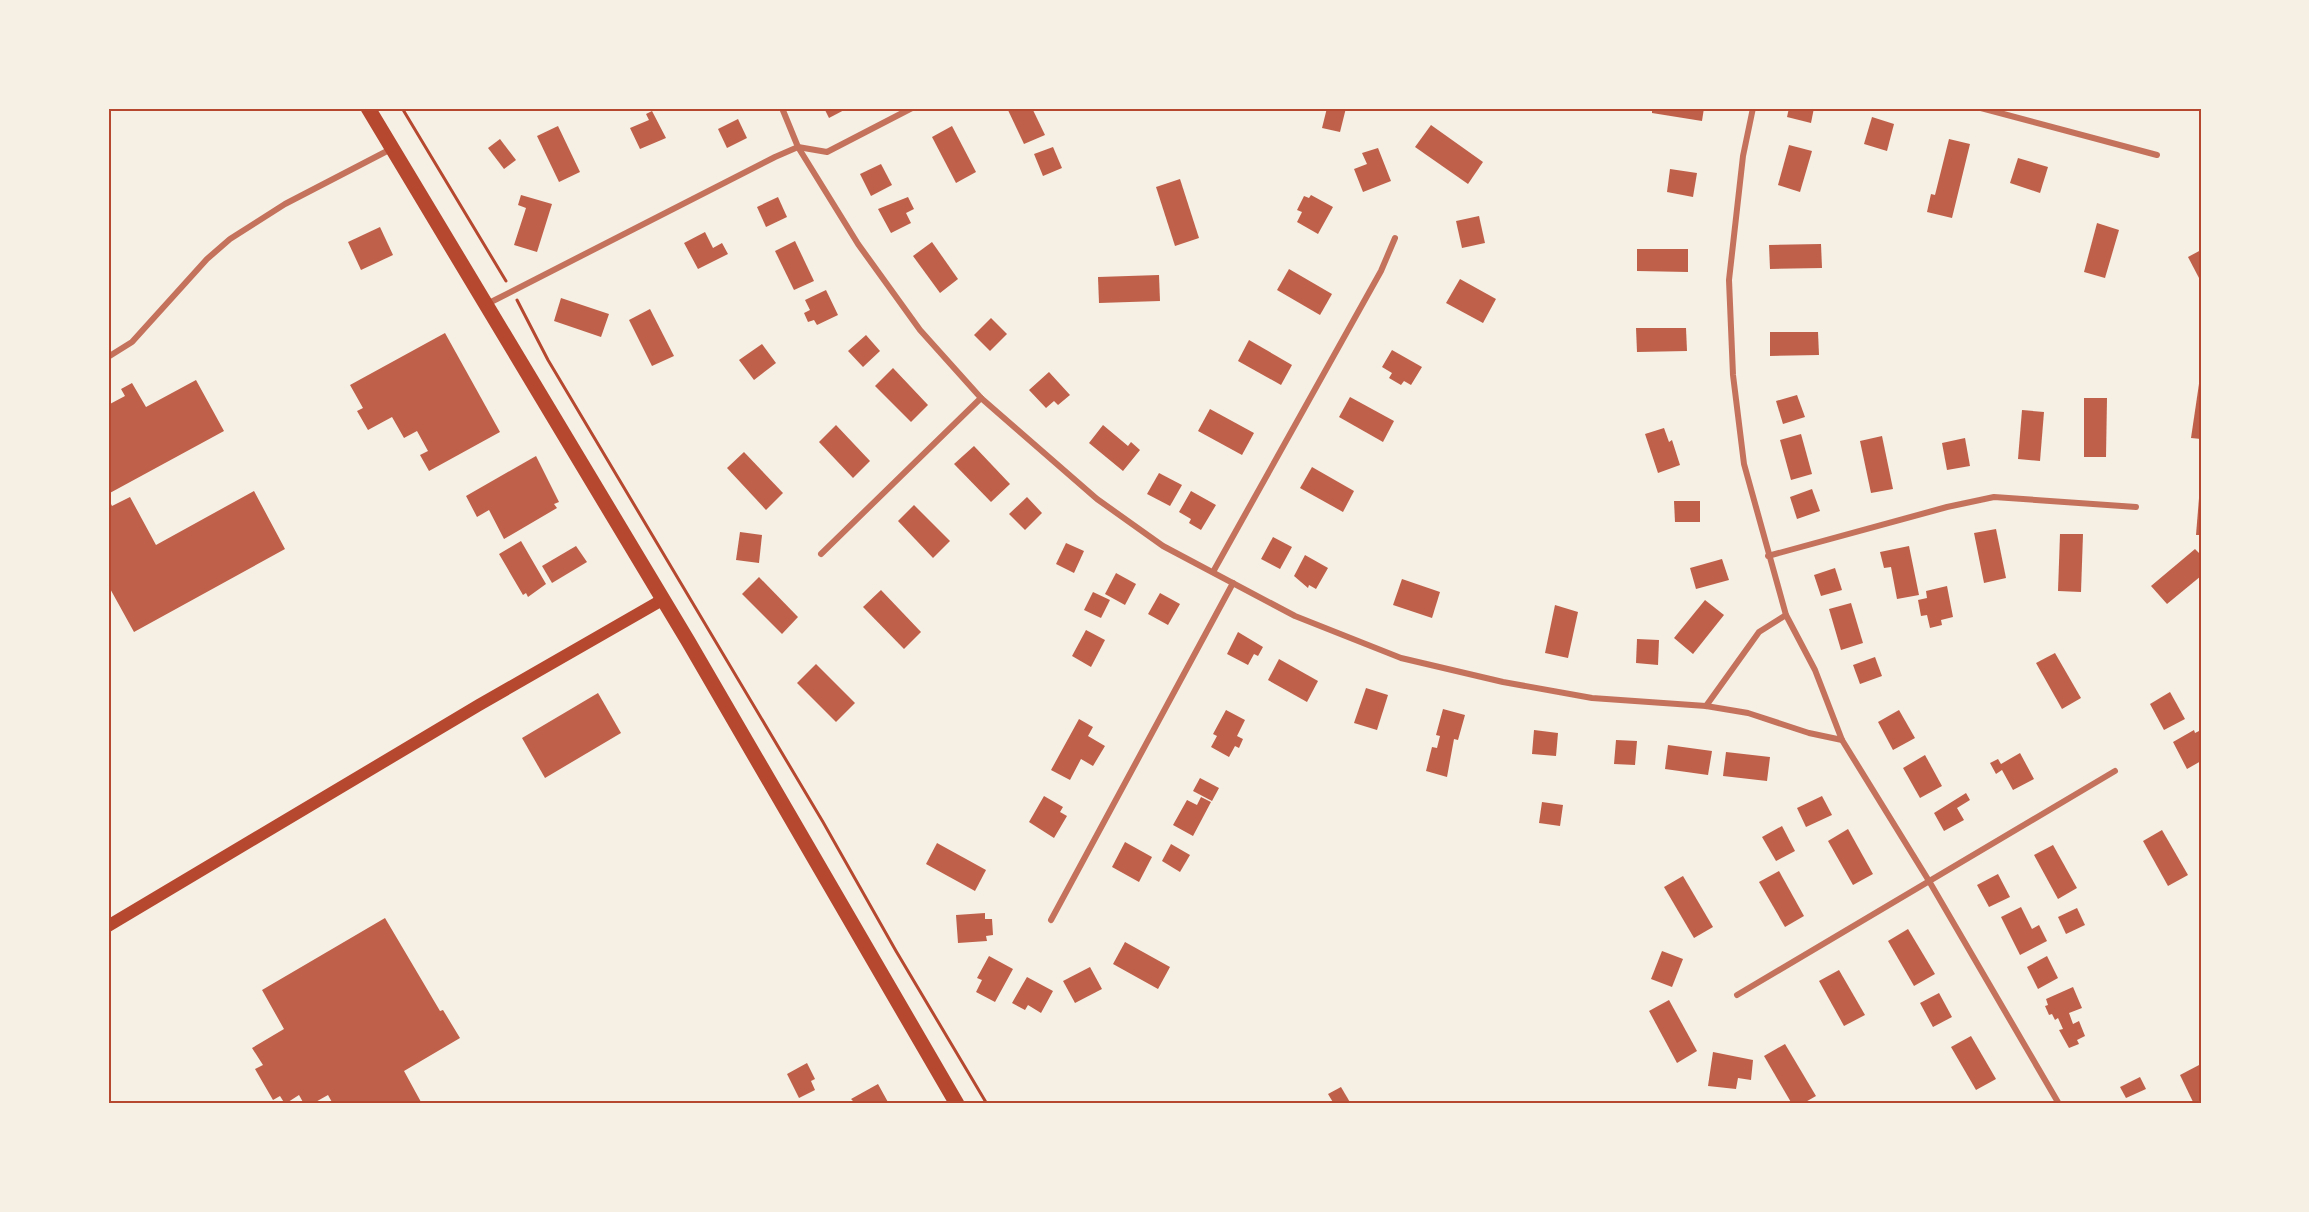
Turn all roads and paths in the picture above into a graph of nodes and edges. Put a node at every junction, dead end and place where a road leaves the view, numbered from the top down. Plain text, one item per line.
1 (368, 108) edge
2 (402, 108) edge
3 (782, 108) edge
4 (912, 108) edge
5 (1753, 108) edge
6 (1981, 108) edge
7 (798, 147) junction
8 (393, 148) junction
9 (2157, 155) dead end
10 (1395, 238) dead end
11 (503, 275) dead end
12 (485, 306) junction
13 (523, 310) dead end
14 (108, 357) edge
15 (981, 398) junction
16 (2136, 507) dead end
17 (821, 554) dead end
18 (1768, 556) junction
19 (1213, 572) junction
20 (1233, 583) junction
21 (662, 600) junction
22 (1786, 615) junction
23 (1706, 706) junction
24 (1842, 740) junction
25 (2115, 771) dead end
26 (1929, 881) junction
27 (1051, 920) dead end
28 (108, 926) edge
29 (1737, 995) dead end
30 (957, 1104) edge
31 (987, 1104) edge
32 (2059, 1104) edge

1 - 8 main road
2 - 11 path
3 - 7 street
4 - 7 street
5 - 18 street
6 - 9 street
7 - 12 street
7 - 15 street
8 - 12 main road
8 - 14 street
10 - 19 street
12 - 21 main road
13 - 31 path
15 - 17 street
15 - 19 street
16 - 18 street
18 - 22 street
19 - 20 street
20 - 23 street
20 - 27 street
21 - 28 main road
21 - 30 main road
22 - 23 street
22 - 24 street
23 - 24 street
24 - 26 street
25 - 26 street
26 - 29 street
26 - 32 street

